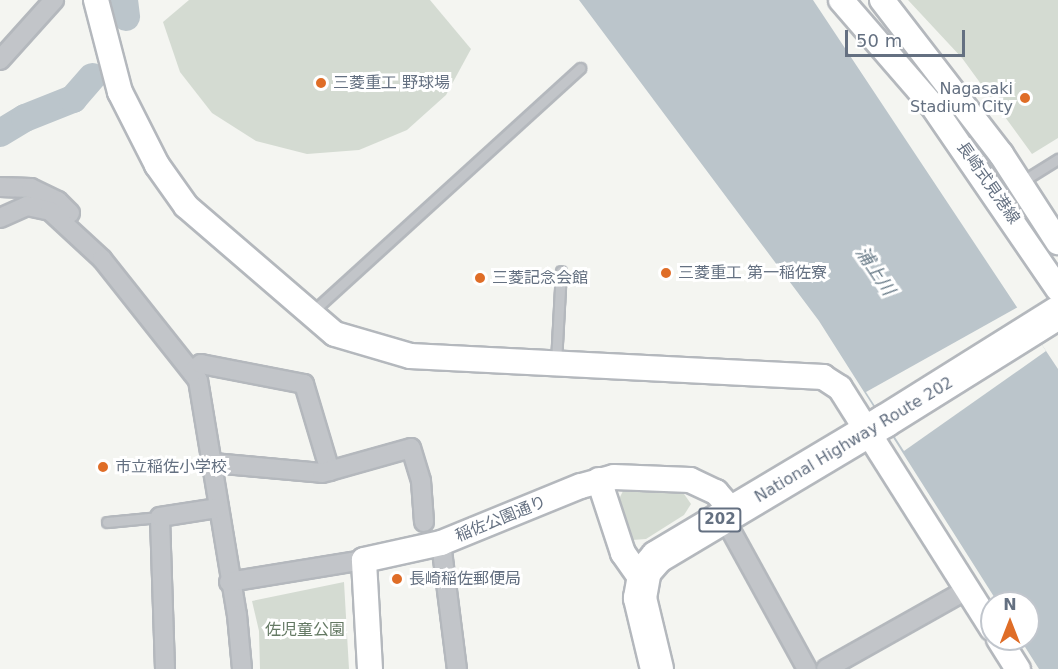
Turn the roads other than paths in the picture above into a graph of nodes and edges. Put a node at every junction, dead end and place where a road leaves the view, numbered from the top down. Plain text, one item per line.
1 (54, 0) edge
2 (96, 0) edge
3 (841, 0) edge
4 (882, 0) edge
5 (0, 60) edge
6 (580, 68) dead end
7 (1058, 159) edge
8 (1021, 182) junction
9 (0, 187) edge
10 (0, 218) edge
11 (1058, 242) edge
12 (102, 259) junction
13 (561, 271) dead end
14 (1058, 289) edge
15 (309, 314) junction
16 (1046, 321) edge
17 (556, 364) junction
18 (192, 372) junction
19 (876, 426) junction
20 (213, 463) junction
21 (330, 471) junction
22 (599, 480) junction
23 (218, 508) junction
24 (729, 515) junction
25 (160, 517) junction
26 (107, 522) dead end
27 (424, 522) dead end
28 (441, 543) junction
29 (363, 560) junction
30 (642, 580) junction
31 (229, 582) junction
32 (968, 589) junction
33 (980, 608) edge
34 (1007, 651) edge
35 (165, 669) edge
36 (242, 669) edge
37 (370, 669) edge
38 (457, 669) edge
39 (657, 669) edge
40 (807, 669) edge
41 (826, 669) edge
42 (1018, 669) edge

1 - 5 street
2 - 15 street
3 - 14 street, 長崎式見港線
4 - 8 street, 長崎式見港線
6 - 15 lane
7 - 8 lane
8 - 11 street, 長崎式見港線
9 - 12 street
10 - 12 street
12 - 18 street
13 - 17 lane
15 - 17 street
16 - 19 highway, National Highway Route 202 / 202
17 - 19 street
18 - 20 street
18 - 21 street
19 - 24 highway, National Highway Route 202 / 202
19 - 32 street
20 - 21 street
20 - 23 street
21 - 27 street
22 - 24 street, 稲佐公園通り
22 - 28 street, 稲佐公園通り
22 - 30 street
23 - 25 street
23 - 31 street
24 - 30 highway, National Highway Route 202 / 202
24 - 40 street
25 - 26 lane
25 - 35 street
28 - 29 street, 稲佐公園通り
28 - 38 street
29 - 31 street
29 - 37 street
30 - 39 highway
31 - 36 street
32 - 33 street
32 - 41 street
34 - 42 street

